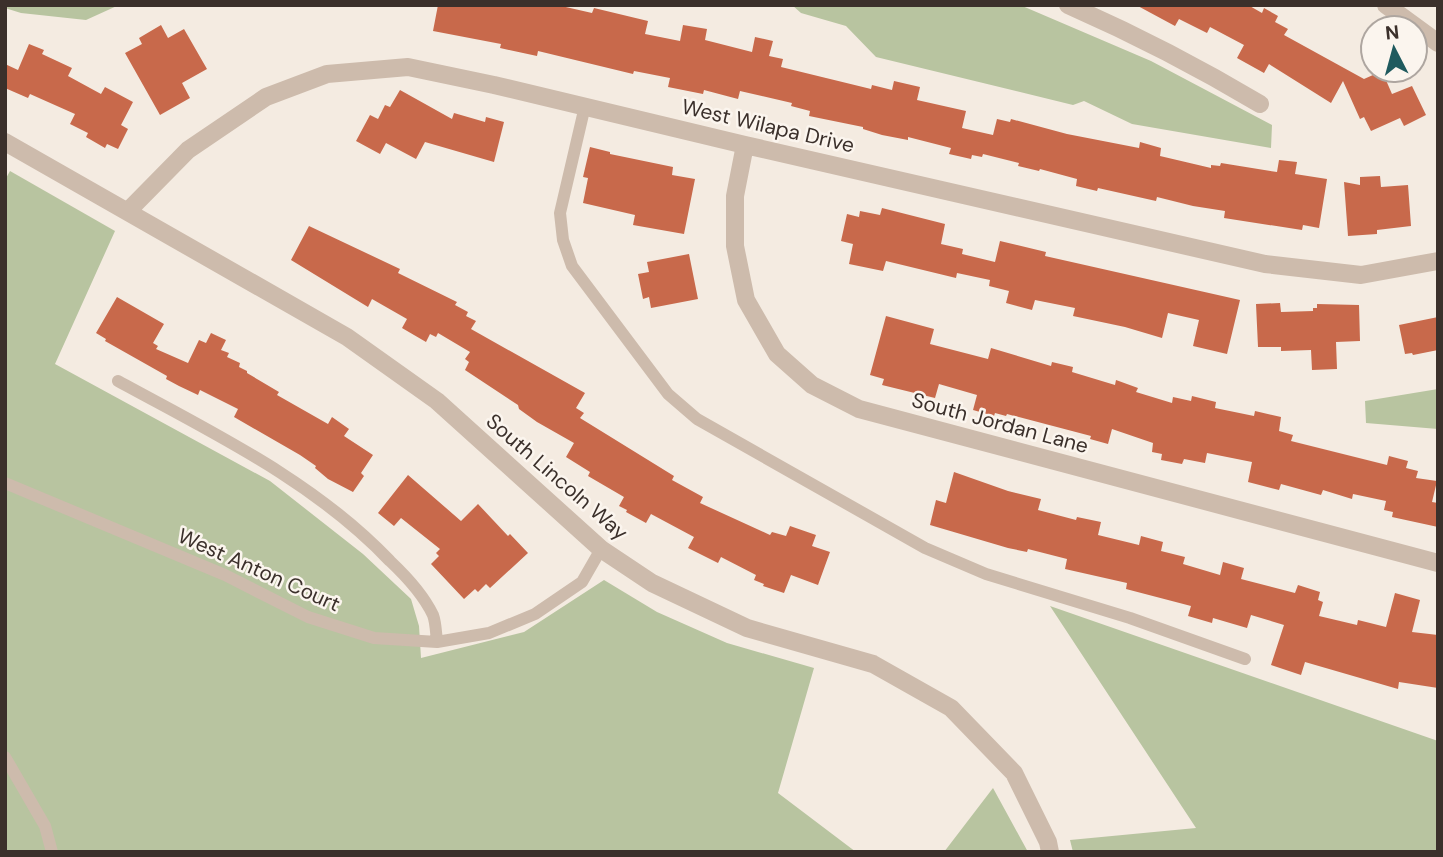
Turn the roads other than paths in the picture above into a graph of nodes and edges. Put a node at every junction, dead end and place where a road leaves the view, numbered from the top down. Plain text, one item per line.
1 (1069, 5) edge
2 (1386, 5) edge
3 (1438, 43) edge
4 (1260, 104) dead end
5 (585, 106) junction
6 (5, 142) edge
7 (745, 145) junction
8 (128, 211) junction
9 (1438, 261) edge
10 (118, 381) dead end
11 (5, 483) edge
12 (601, 549) junction
13 (1438, 564) edge
14 (437, 642) junction
15 (1245, 659) dead end
16 (5, 757) edge
17 (52, 852) edge
18 (1050, 852) edge

1 - 4 street
2 - 3 street
5 - 7 street, West Wilapa Drive
5 - 8 street, West Wilapa Drive
5 - 15 lane
6 - 8 street, South Lincoln Way
7 - 9 street, West Wilapa Drive
7 - 13 street, South Jordan Lane
8 - 12 street, South Lincoln Way
10 - 14 lane
11 - 14 lane, West Anton Court
12 - 14 lane, West Anton Court
12 - 18 street, South Lincoln Way
16 - 17 lane

